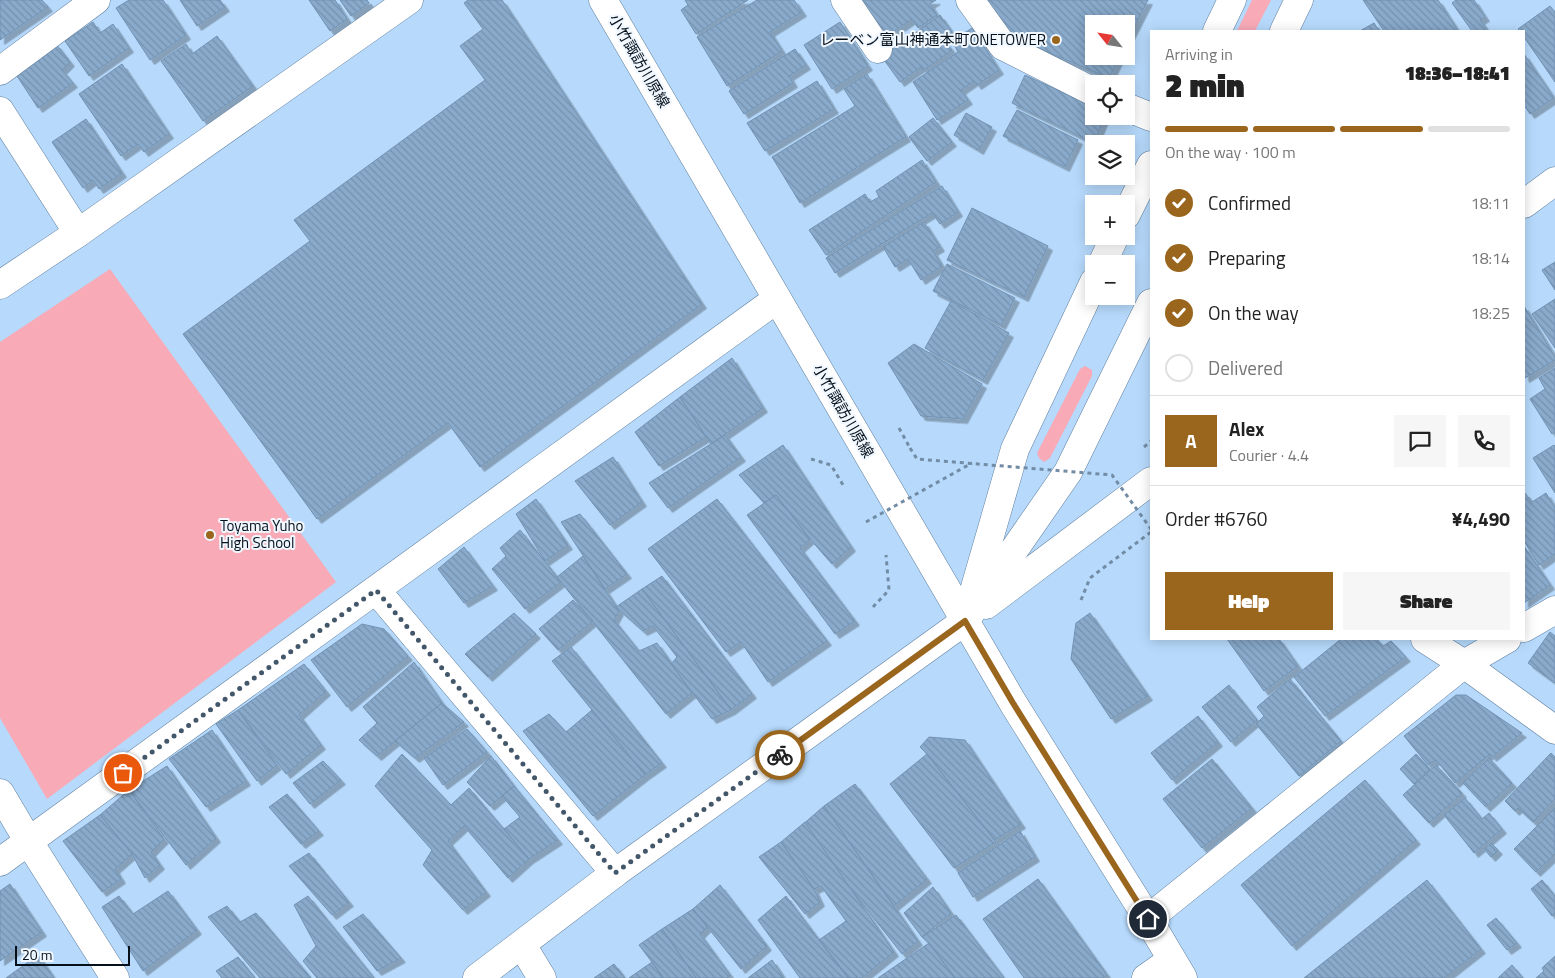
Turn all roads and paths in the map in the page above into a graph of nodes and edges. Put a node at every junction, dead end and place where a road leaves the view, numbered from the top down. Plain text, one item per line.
1 (96, 0) edge
2 (409, 0) edge
3 (845, 0) edge
4 (970, 0) edge
5 (1232, 0) edge
6 (1299, 0) edge
7 (610, 3) edge
8 (1217, 30) edge
9 (1284, 30) edge
10 (878, 49) dead end
11 (0, 71) edge
12 (1085, 87) edge
13 (0, 111) edge
14 (1135, 111) edge
15 (1150, 117) edge
16 (1150, 167) edge
17 (1555, 181) edge
18 (1135, 197) edge
19 (1525, 203) edge
20 (78, 233) junction
21 (0, 284) edge
22 (777, 299) junction
23 (1085, 301) edge
24 (1150, 305) edge
25 (899, 428) dead end
26 (811, 459) dead end
27 (972, 463) junction
28 (1150, 482) edge
29 (845, 488) dead end
30 (866, 522) dead end
31 (1150, 529) edge
32 (1150, 531) edge
33 (886, 555) dead end
34 (376, 590) junction
35 (1082, 600) dead end
36 (873, 607) dead end
37 (1555, 610) edge
38 (965, 621) junction
39 (1525, 627) edge
40 (1427, 640) edge
41 (1505, 640) edge
42 (1464, 664) junction
43 (1555, 730) edge
44 (0, 793) edge
45 (28, 842) junction
46 (0, 862) edge
47 (615, 873) junction
48 (1148, 919) junction
49 (522, 945) junction
50 (1177, 969) edge
51 (115, 978) edge
52 (477, 978) edge
53 (542, 978) edge
54 (1146, 978) edge

1 - 11 street
2 - 20 street
3 - 10 street
4 - 12 street
5 - 8 street
6 - 9 street
7 - 22 street, 小竹諏訪川原線
13 - 20 street
14 - 15 street
16 - 18 street
17 - 19 street
20 - 21 street
22 - 34 street
22 - 38 street, 小竹諏訪川原線
23 - 38 street
24 - 38 street
25 - 27 path, bridge
26 - 29 path
27 - 30 path, bridge
27 - 31 path, bridge
28 - 38 street
32 - 35 path
33 - 36 path
34 - 45 street
34 - 47 street
37 - 39 street
38 - 47 street
38 - 48 street, 小竹諏訪川原線
40 - 42 street
41 - 42 street
42 - 43 street
42 - 48 street
44 - 45 street
45 - 46 street
45 - 51 street
47 - 49 street
48 - 50 street, 小竹諏訪川原線
49 - 52 street
49 - 53 street
50 - 54 street

